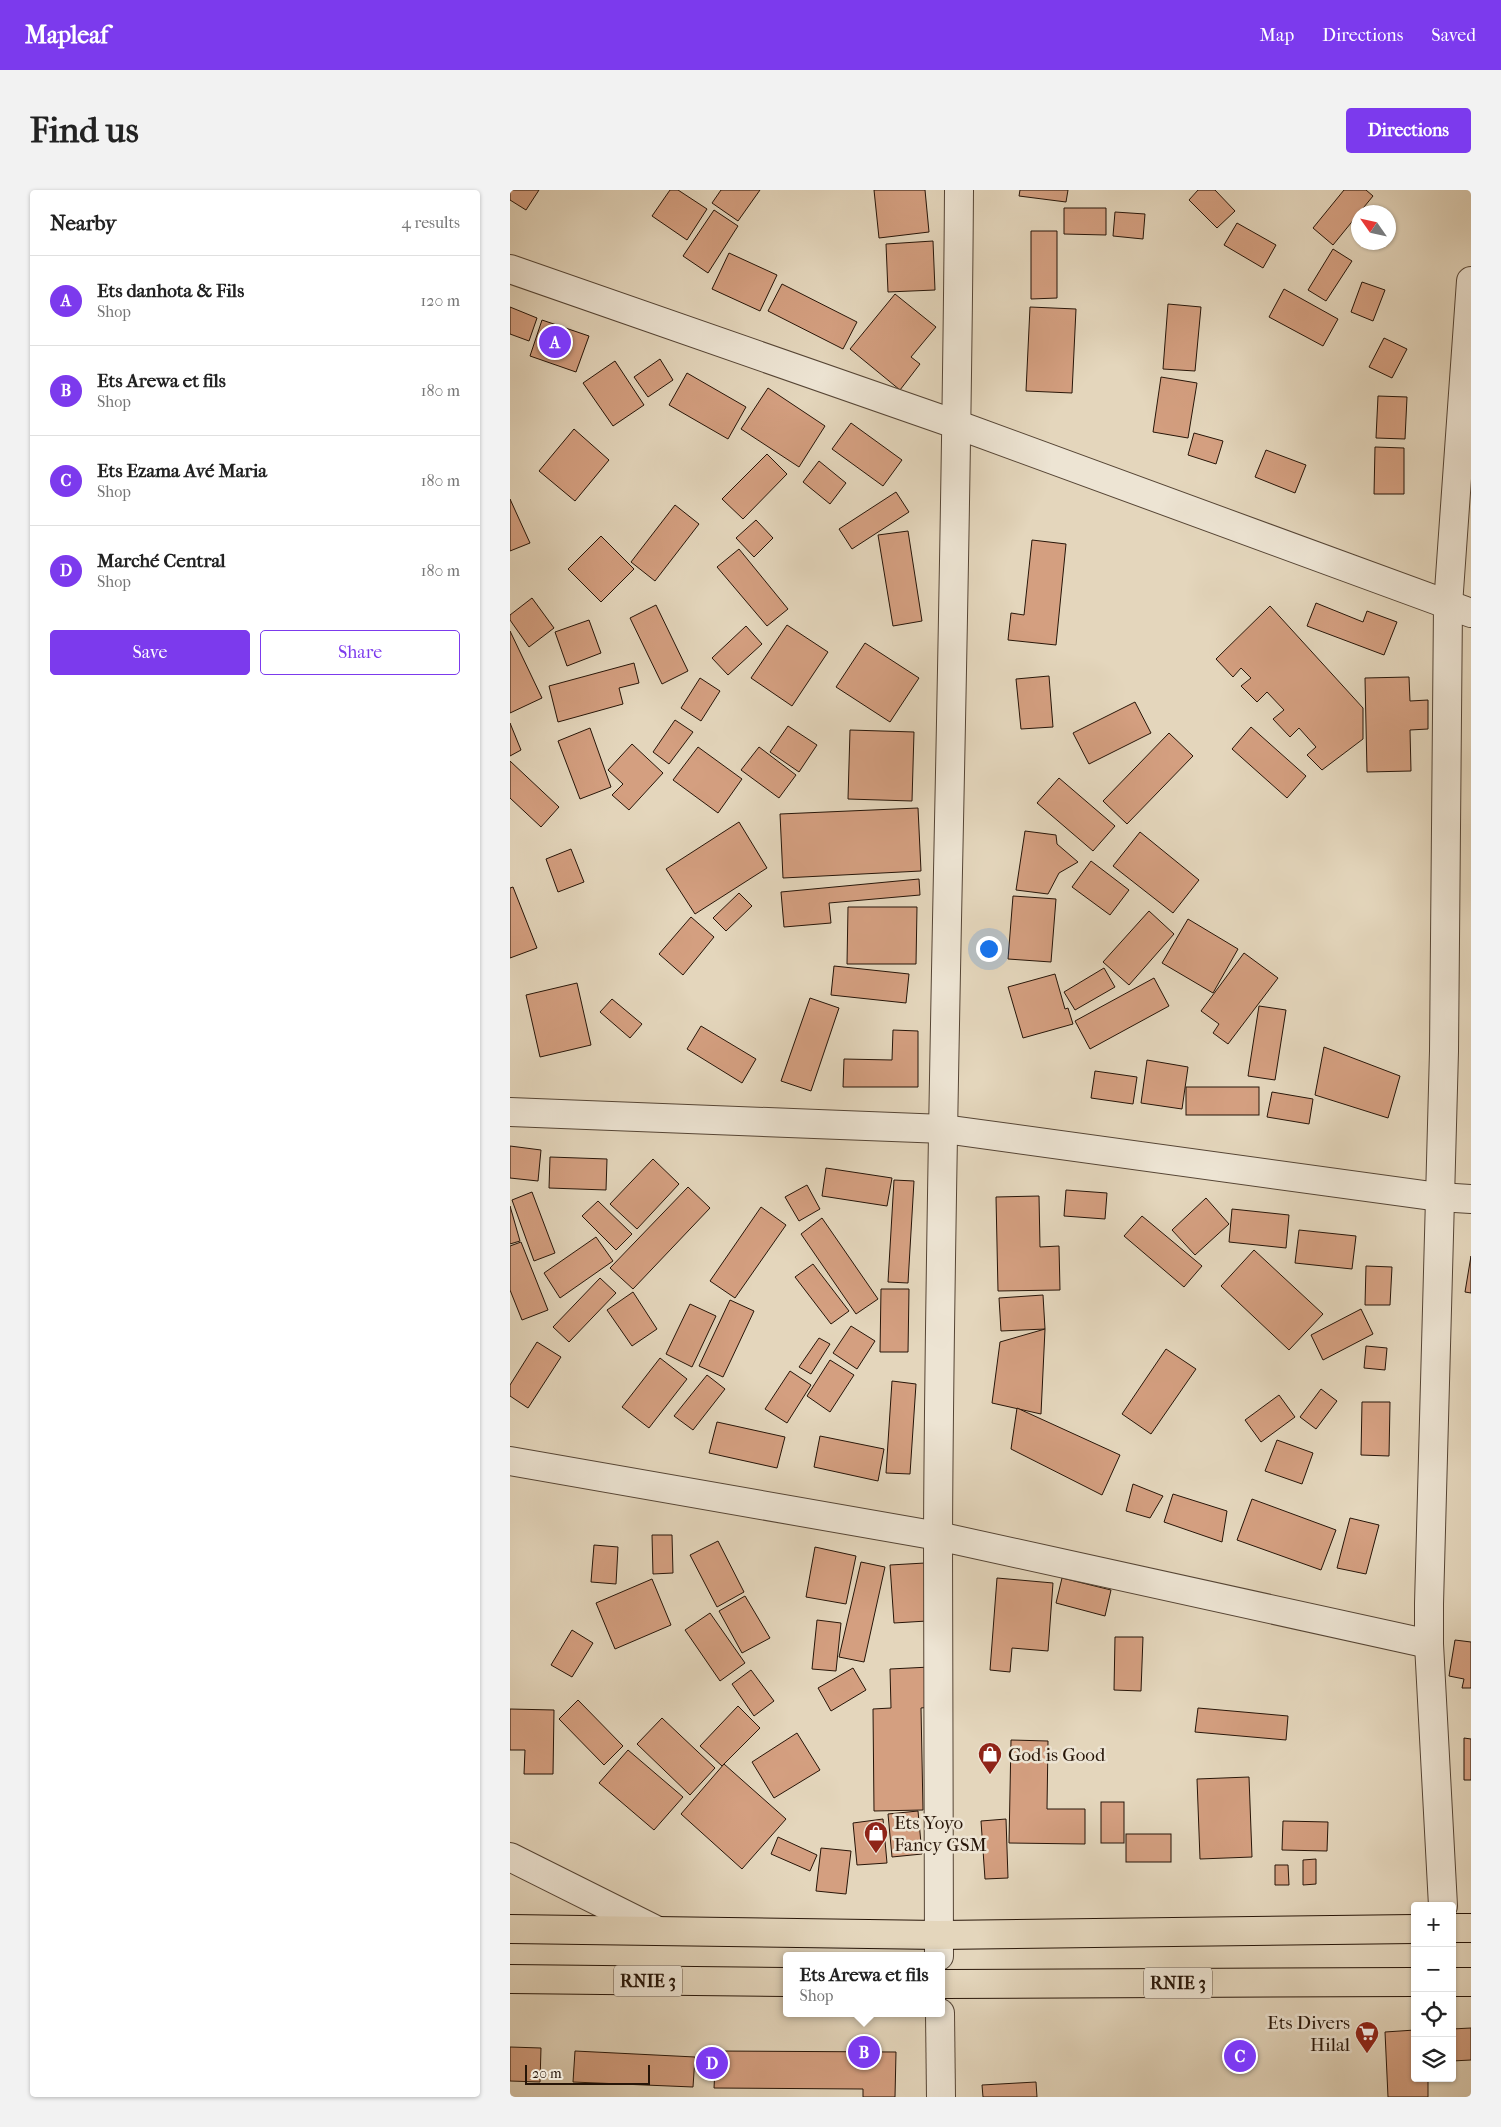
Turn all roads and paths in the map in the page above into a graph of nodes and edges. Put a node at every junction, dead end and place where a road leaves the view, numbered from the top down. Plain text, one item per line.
1 (959, 190) edge
2 (510, 269) edge
3 (1471, 281) edge
4 (958, 425) junction
5 (1459, 609) edge
6 (510, 1112) edge
7 (944, 1128) junction
8 (1439, 1197) junction
9 (1471, 1199) edge
10 (510, 1461) edge
11 (938, 1536) junction
12 (1429, 1644) junction
13 (510, 1858) edge
14 (1442, 1902) edge
15 (1456, 1928) edge
16 (1471, 1928) edge
17 (510, 1929) edge
18 (1411, 1929) edge
19 (656, 1930) junction
20 (939, 1945) edge
21 (510, 1979) edge
22 (783, 1982) edge
23 (1411, 1982) edge
24 (1456, 1982) edge
25 (1471, 1982) edge
26 (945, 1984) edge
27 (940, 2017) edge
28 (941, 2097) edge

1 - 4 street
2 - 4 street
3 - 5 street
4 - 5 street
4 - 7 street
5 - 8 street
6 - 7 street
7 - 8 street
7 - 11 street
8 - 9 street
8 - 12 street
10 - 11 street
11 - 12 street
11 - 20 street
12 - 14 street
13 - 19 street
15 - 16 highway
17 - 19 highway
18 - 20 highway
19 - 20 highway
21 - 22 highway, RNIE 3
23 - 26 highway, RNIE 3
24 - 25 highway
27 - 28 street

